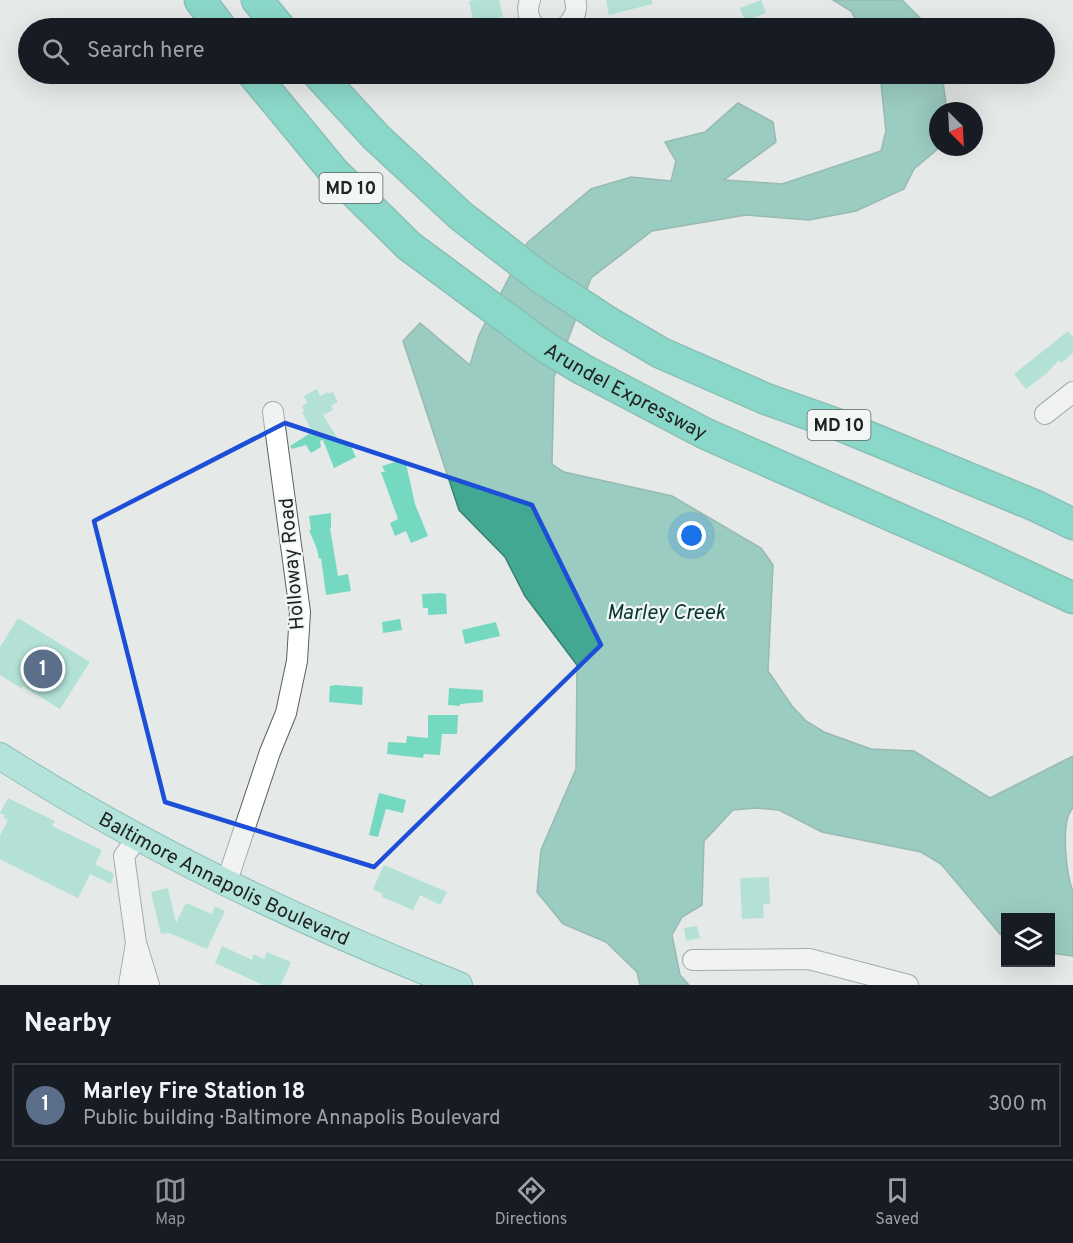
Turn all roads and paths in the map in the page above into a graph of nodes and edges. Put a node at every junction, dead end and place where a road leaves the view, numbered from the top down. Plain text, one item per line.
1 (200, 0) edge
2 (258, 0) edge
3 (530, 0) edge
4 (575, 0) edge
5 (214, 18) edge
6 (272, 18) edge
7 (529, 18) edge
8 (573, 18) edge
9 (261, 84) edge
10 (327, 84) edge
11 (1073, 392) edge
12 (273, 412) dead end
13 (1045, 414) dead end
14 (1073, 524) edge
15 (972, 551) junction
16 (1073, 598) edge
17 (1073, 620) edge
18 (1, 760) edge
19 (137, 838) junction
20 (226, 884) junction
21 (136, 943) junction
22 (693, 960) dead end
23 (129, 985) edge
24 (149, 985) edge
25 (459, 985) edge
26 (908, 985) edge

1 - 5 highway
2 - 6 highway
3 - 7 street
4 - 8 street
9 - 15 highway, Arundel Expressway / MD 10
10 - 14 highway, MD 10
11 - 13 street
12 - 20 street, Holloway Road
15 - 16 highway, Arundel Expressway / MD 10
15 - 17 highway
18 - 19 main road, Baltimore Annapolis Boulevard
19 - 20 main road, Baltimore Annapolis Boulevard
19 - 21 street
20 - 25 main road, Baltimore Annapolis Boulevard
21 - 23 street
21 - 24 street
22 - 26 street

